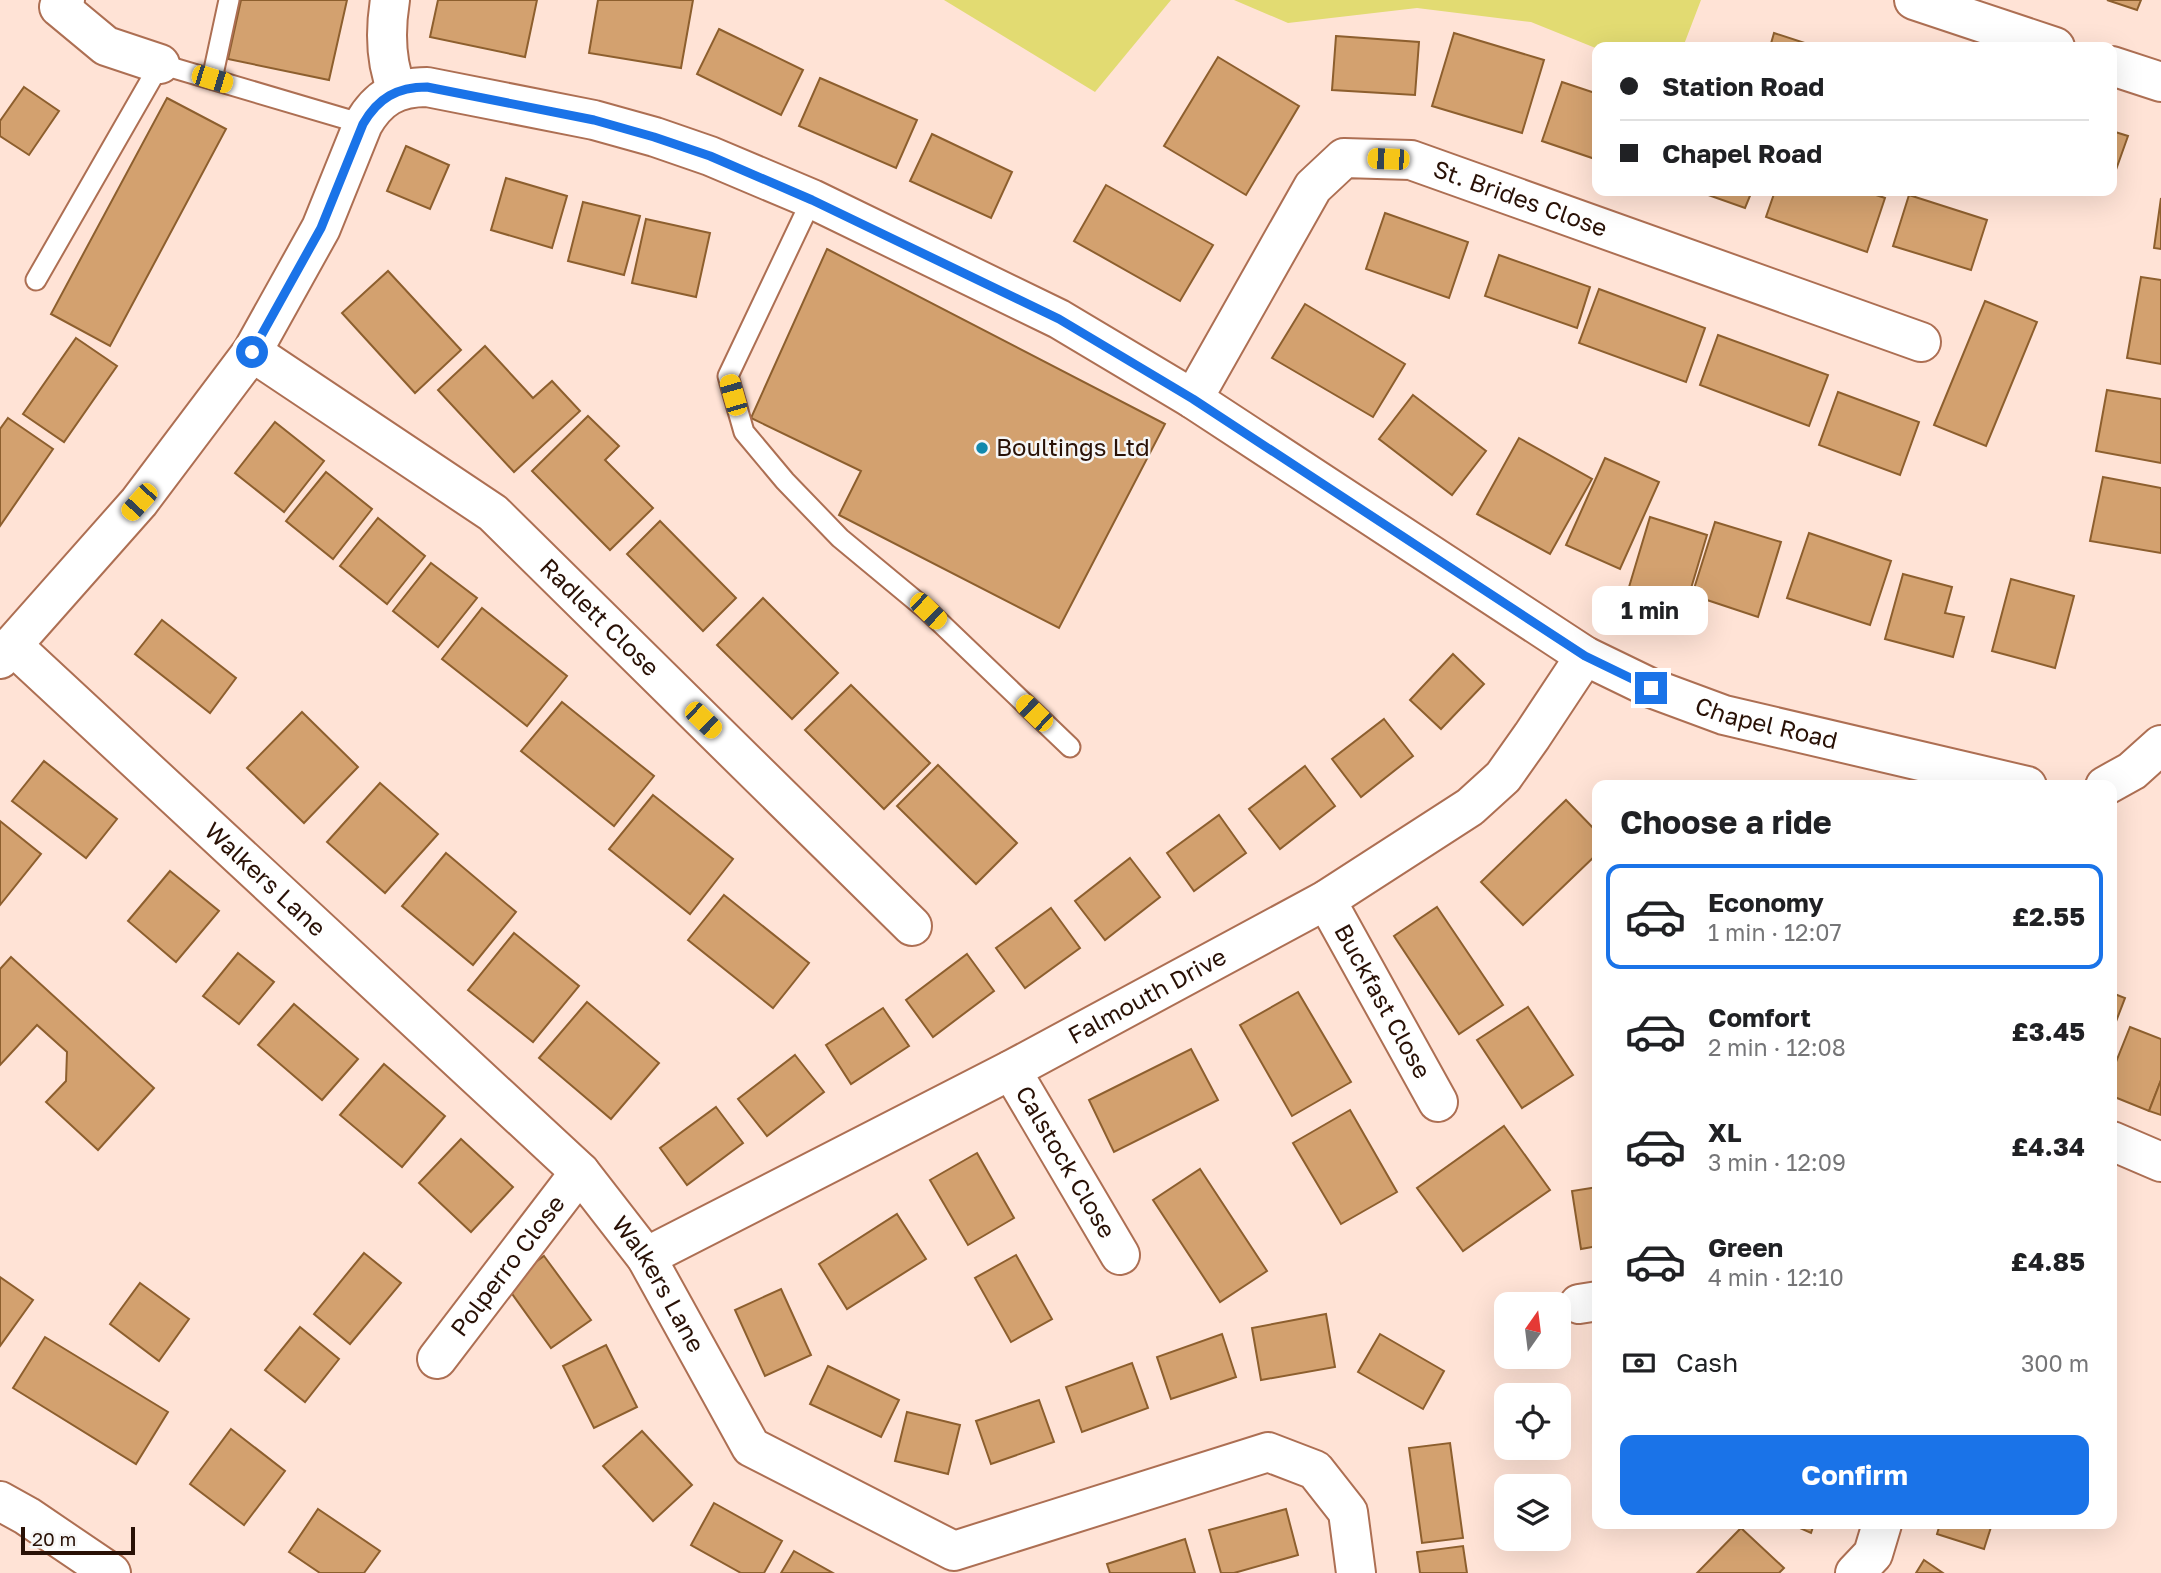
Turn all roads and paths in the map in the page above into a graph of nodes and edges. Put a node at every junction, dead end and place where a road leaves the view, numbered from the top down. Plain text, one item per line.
1 (229, 0) edge
2 (390, 0) edge
3 (1914, 0) edge
4 (58, 2) edge
5 (2041, 42) edge
6 (160, 64) junction
7 (2117, 68) edge
8 (212, 79) junction
9 (2161, 82) edge
10 (397, 90) junction
11 (363, 124) junction
12 (812, 200) junction
13 (36, 280) dead end
14 (1921, 342) dead end
15 (252, 352) junction
16 (1193, 399) junction
17 (6, 652) edge
18 (1585, 656) junction
19 (2161, 745) edge
20 (1070, 747) dead end
21 (2001, 780) edge
22 (2116, 780) edge
23 (1326, 900) junction
24 (912, 926) dead end
25 (1011, 1070) junction
26 (1438, 1102) dead end
27 (2117, 1143) edge
28 (2161, 1162) edge
29 (580, 1172) junction
30 (1120, 1255) dead end
31 (646, 1257) junction
32 (437, 1359) dead end
33 (0, 1501) edge
34 (1880, 1529) edge
35 (111, 1573) edge
36 (1356, 1573) edge
37 (1855, 1573) edge

1 - 8 lane
2 - 10 street
3 - 5 street
4 - 6 street
6 - 8 lane
6 - 13 lane
7 - 9 street
8 - 11 lane
10 - 11 street
10 - 12 street, Chapel Road
11 - 15 street
12 - 16 street, Chapel Road
12 - 20 lane
14 - 16 street, St. Brides Close
15 - 17 street
15 - 24 street, Radlett Close
16 - 18 street, Chapel Road
17 - 29 street, Walkers Lane
18 - 21 street, Chapel Road
18 - 23 street, Falmouth Drive
19 - 22 street
23 - 25 street, Falmouth Drive
23 - 26 street, Buckfast Close
25 - 30 street, Calstock Close
25 - 31 street, Falmouth Drive
27 - 28 street
29 - 31 street, Walkers Lane
29 - 32 street, Polperro Close
31 - 36 street, Walkers Lane
33 - 35 street
34 - 37 street

